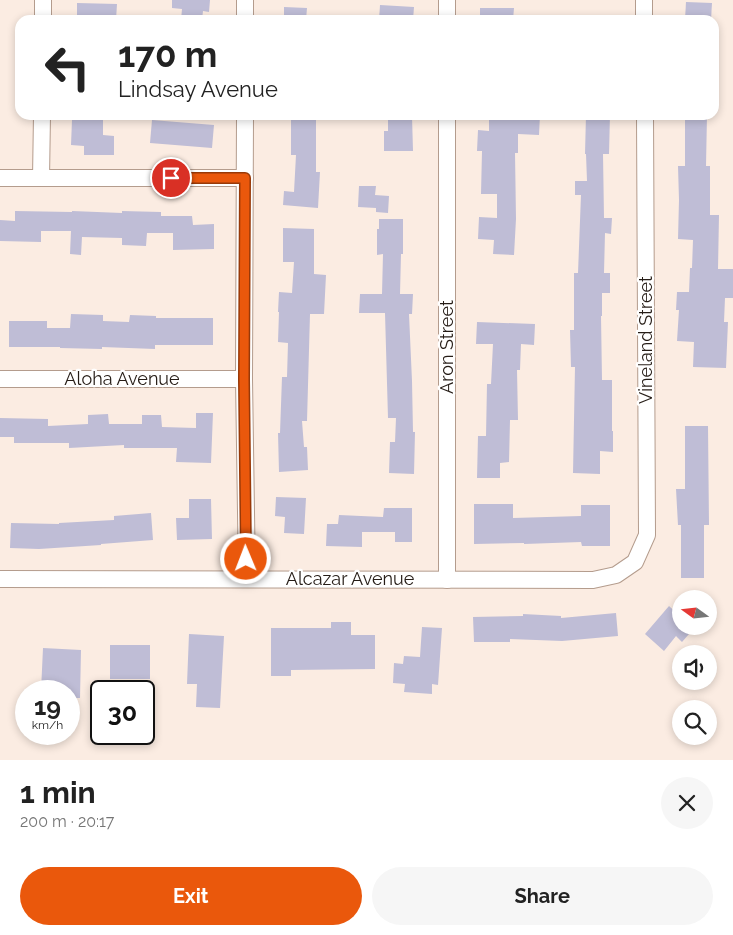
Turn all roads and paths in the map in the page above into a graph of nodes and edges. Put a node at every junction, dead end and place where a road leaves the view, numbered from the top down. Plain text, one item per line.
1 (43, 0) edge
2 (245, 0) edge
3 (447, 0) edge
4 (644, 0) edge
5 (43, 15) edge
6 (245, 15) edge
7 (447, 15) edge
8 (644, 15) edge
9 (42, 120) edge
10 (245, 120) edge
11 (447, 120) edge
12 (645, 120) edge
13 (0, 178) edge
14 (41, 178) junction
15 (245, 178) junction
16 (0, 379) edge
17 (244, 379) junction
18 (634, 562) joint
19 (0, 579) edge
20 (247, 579) junction
21 (447, 580) junction

1 - 5 street
2 - 6 street
3 - 7 street
4 - 8 street
9 - 14 street
10 - 15 street
11 - 21 street, Aron Street
12 - 18 street, Vineland Street
13 - 14 street
14 - 15 street
15 - 17 street
16 - 17 street, Aloha Avenue
17 - 20 street
18 - 21 street, Alcazar Avenue
19 - 20 street, Alcazar Avenue
20 - 21 street, Alcazar Avenue

